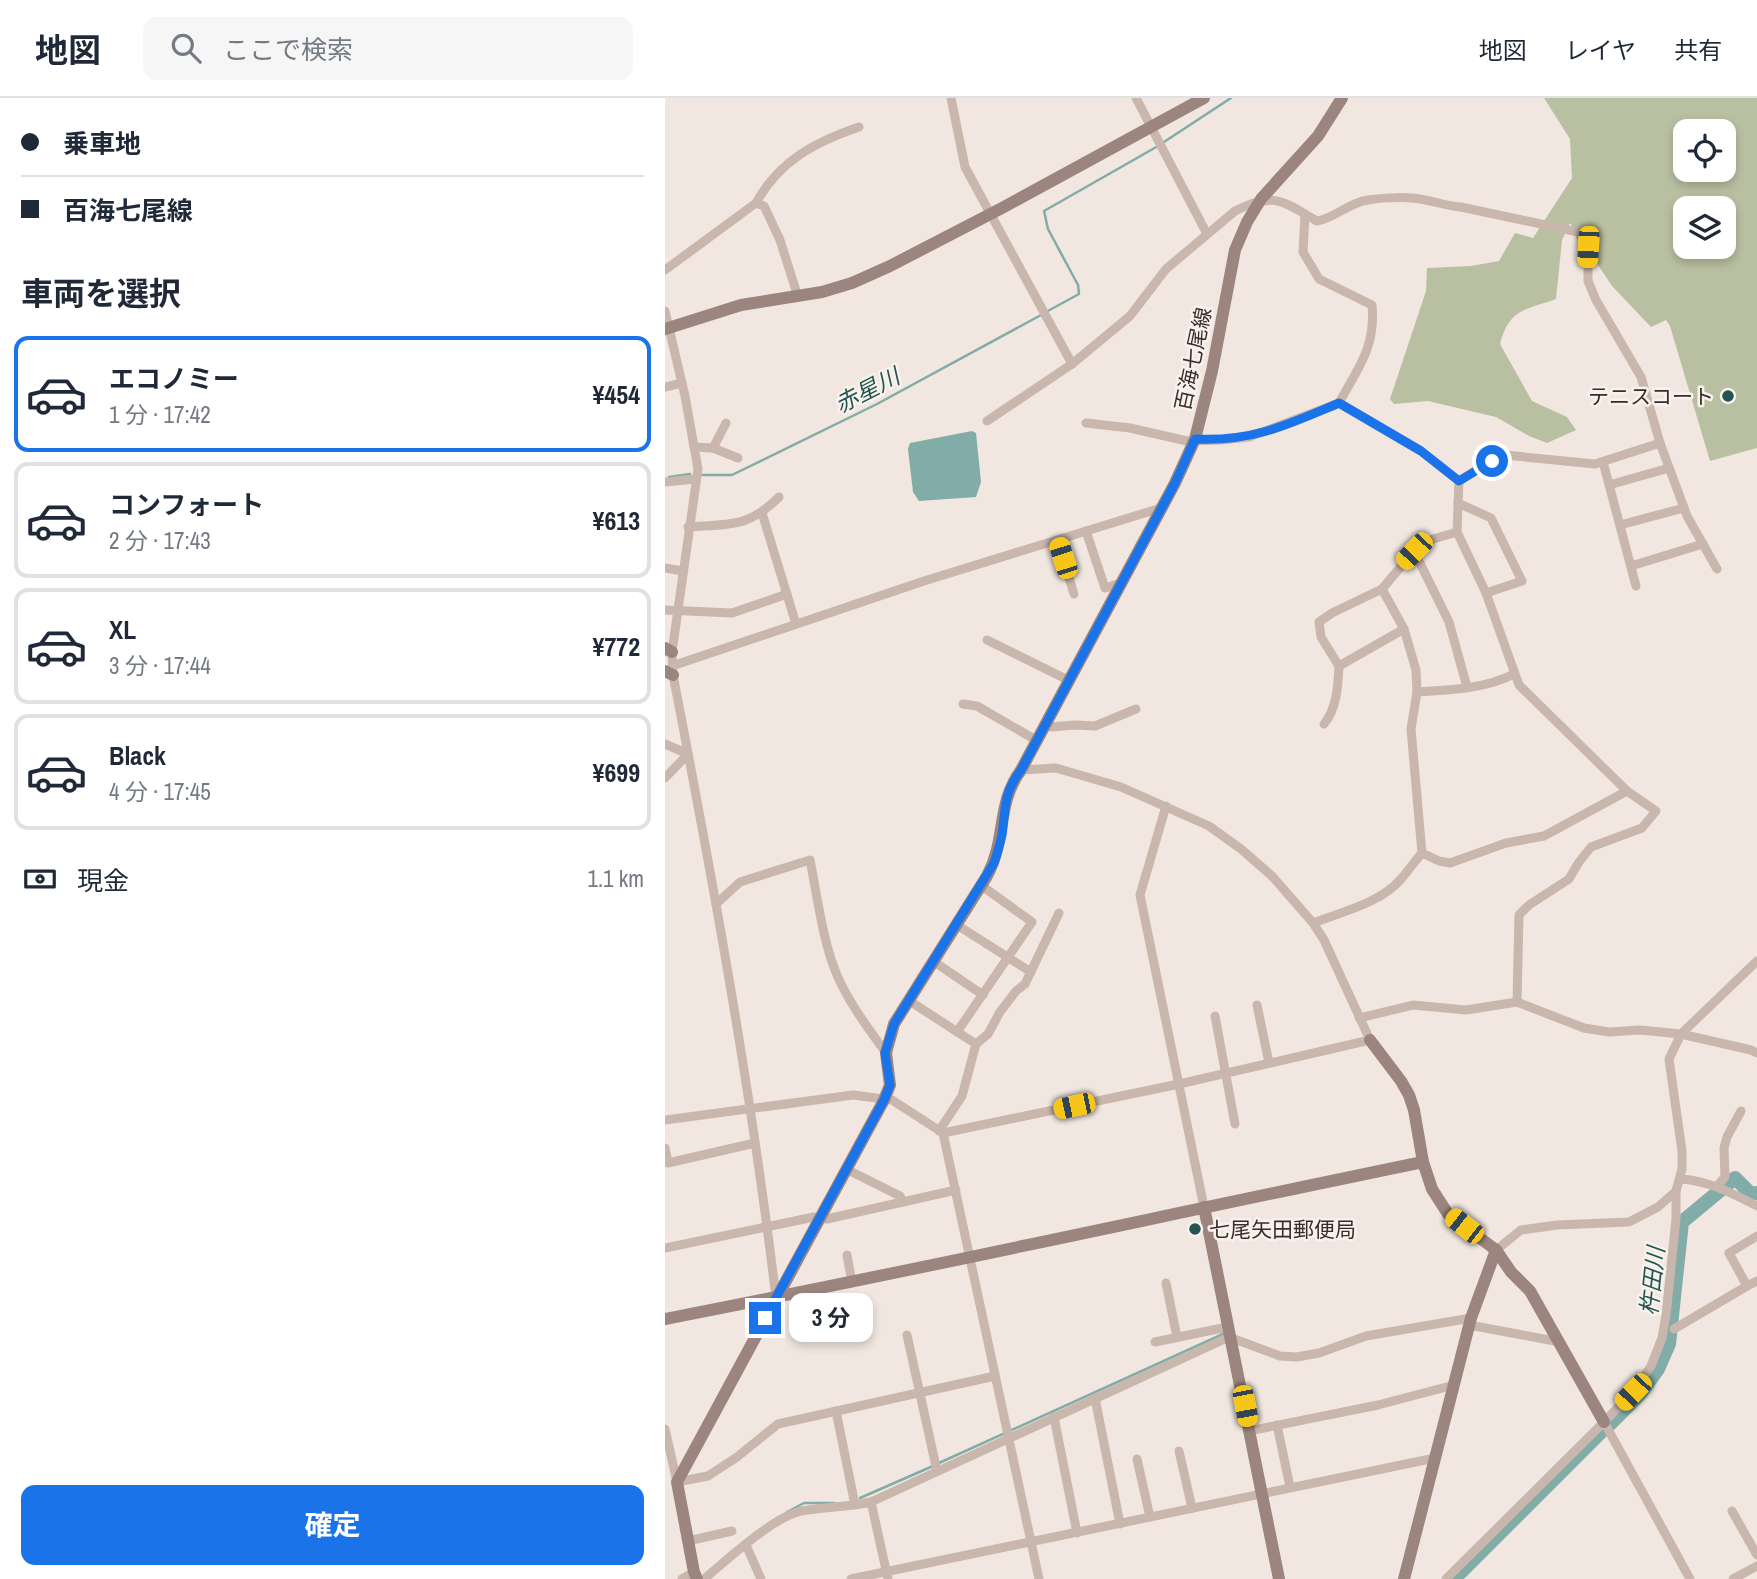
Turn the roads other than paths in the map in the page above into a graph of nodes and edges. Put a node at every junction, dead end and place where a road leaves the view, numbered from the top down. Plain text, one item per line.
1 (951, 98) edge
2 (1136, 98) edge
3 (1204, 98) edge
4 (1342, 98) edge
5 (859, 127) dead end
6 (1151, 127) junction
7 (1261, 199) junction
8 (756, 203) junction
9 (991, 214) junction
10 (1305, 214) junction
11 (1207, 234) junction
12 (665, 270) edge
13 (797, 297) junction
14 (665, 310) edge
15 (667, 328) edge
16 (1072, 364) junction
17 (681, 383) junction
18 (665, 387) edge
19 (1339, 403) junction
20 (987, 421) dead end
21 (726, 423) dead end
22 (1086, 423) dead end
23 (1195, 439) junction
24 (1660, 443) junction
25 (694, 447) junction
26 (713, 449) junction
27 (738, 458) dead end
28 (1603, 462) junction
29 (1669, 468) junction
30 (695, 479) junction
31 (1459, 481) junction
32 (665, 482) edge
33 (1609, 485) junction
34 (779, 497) dead end
35 (1458, 503) junction
36 (1161, 508) junction
37 (1684, 508) junction
38 (762, 513) junction
39 (1620, 525) junction
40 (688, 527) junction
41 (1086, 531) junction
42 (1457, 532) junction
43 (1057, 540) junction
44 (1703, 544) junction
45 (1414, 551) junction
46 (1631, 566) junction
47 (665, 568) edge
48 (1717, 569) dead end
49 (683, 571) junction
50 (1121, 583) junction
51 (1636, 586) dead end
52 (1383, 589) junction
53 (1486, 593) junction
54 (787, 594) junction
55 (1074, 594) dead end
56 (665, 610) edge
57 (677, 612) junction
58 (796, 624) junction
59 (1403, 629) junction
60 (987, 640) dead end
61 (669, 650) edge
62 (1339, 666) junction
63 (670, 670) edge
64 (1514, 674) junction
65 (1068, 680) junction
66 (1467, 687) junction
67 (1417, 692) junction
68 (963, 704) dead end
69 (1136, 709) dead end
70 (1046, 721) junction
71 (1324, 724) dead end
72 (1036, 740) junction
73 (665, 744) edge
74 (688, 754) junction
75 (1021, 770) junction
76 (665, 778) edge
77 (1627, 791) junction
78 (1166, 806) junction
79 (1422, 853) junction
80 (982, 886) junction
81 (716, 904) junction
82 (1059, 913) dead end
83 (1313, 923) junction
84 (957, 925) junction
85 (1008, 957) junction
86 (933, 961) junction
87 (1757, 961) edge
88 (1031, 972) junction
89 (982, 995) junction
90 (908, 1000) junction
91 (1517, 1002) junction
92 (1257, 1005) dead end
93 (1215, 1016) dead end
94 (1359, 1018) junction
95 (957, 1032) junction
96 (1681, 1034) junction
97 (1370, 1040) junction
98 (976, 1044) junction
99 (885, 1053) junction
100 (1757, 1053) edge
101 (1269, 1063) junction
102 (1225, 1073) junction
103 (1179, 1084) junction
104 (884, 1100) junction
105 (750, 1111) junction
106 (1741, 1111) dead end
107 (665, 1120) edge
108 (1235, 1124) dead end
109 (941, 1132) junction
110 (755, 1143) junction
111 (665, 1148) edge
112 (1423, 1162) junction
113 (846, 1169) junction
114 (1681, 1179) junction
115 (1720, 1187) junction
116 (955, 1190) junction
117 (1676, 1191) junction
118 (903, 1202) junction
119 (1757, 1206) edge
120 (1204, 1207) junction
121 (819, 1219) junction
122 (768, 1226) junction
123 (1757, 1237) edge
124 (665, 1248) edge
125 (1496, 1250) junction
126 (847, 1255) dead end
127 (971, 1256) junction
128 (1757, 1281) edge
129 (852, 1283) junction
130 (1166, 1283) dead end
131 (1747, 1286) junction
132 (776, 1298) junction
133 (665, 1319) edge
134 (1470, 1321) junction
135 (1674, 1329) dead end
136 (1228, 1332) junction
137 (907, 1335) dead end
138 (1177, 1337) junction
139 (1155, 1342) dead end
140 (1560, 1342) junction
141 (995, 1376) junction
142 (1454, 1385) junction
143 (920, 1392) junction
144 (1095, 1398) junction
145 (836, 1411) junction
146 (1053, 1417) junction
147 (1604, 1422) junction
148 (1277, 1425) junction
149 (665, 1429) edge
150 (1249, 1431) junction
151 (1007, 1434) junction
152 (667, 1444) edge
153 (1179, 1451) dead end
154 (1435, 1458) junction
155 (1137, 1460) dead end
156 (937, 1471) junction
157 (677, 1482) junction
158 (1290, 1487) junction
159 (1261, 1493) junction
160 (871, 1502) junction
161 (855, 1505) junction
162 (1192, 1508) junction
163 (1732, 1511) dead end
164 (1150, 1517) junction
165 (1120, 1524) junction
166 (732, 1531) dead end
167 (1077, 1533) junction
168 (688, 1541) junction
169 (1031, 1543) junction
170 (746, 1545) junction
171 (1757, 1555) edge
172 (1757, 1566) edge
173 (887, 1575) edge
174 (695, 1577) edge
175 (761, 1579) edge
176 (851, 1579) edge
177 (1039, 1579) edge
178 (1279, 1579) edge
179 (1404, 1579) edge
180 (1446, 1579) edge
181 (1690, 1579) edge
182 (1733, 1579) edge

1 - 9 street
2 - 6 street
3 - 6 street
4 - 7 street, 百海七尾線
5 - 8 street
6 - 9 street
6 - 11 street
7 - 10 street
7 - 11 street
7 - 23 street, 百海七尾線
8 - 12 street
8 - 13 street
9 - 13 street
9 - 16 street
10 - 19 street
10 - 24 street
11 - 16 street
13 - 15 street
14 - 15 street
15 - 17 street
16 - 20 street
17 - 18 street
17 - 25 street
19 - 23 street
19 - 31 street
21 - 26 street
22 - 23 street
23 - 36 street, 百海七尾線
24 - 28 street
24 - 29 street
25 - 26 street
25 - 30 street
26 - 27 street
28 - 31 street
28 - 33 street
29 - 33 street
29 - 37 street
30 - 32 street
30 - 40 street
31 - 35 street
33 - 39 street
34 - 38 street
35 - 42 street
35 - 53 street
36 - 41 street
36 - 50 street, 百海七尾線
37 - 39 street
37 - 44 street
38 - 40 street
38 - 54 street
39 - 46 street
40 - 49 street
41 - 43 street
41 - 50 street
42 - 45 street
42 - 53 street
43 - 55 street
43 - 58 street
44 - 46 street
44 - 48 street
45 - 52 street
45 - 66 street
46 - 51 street
47 - 49 street
49 - 57 street
50 - 65 street, 百海七尾線
52 - 59 street
52 - 62 street
53 - 64 street
54 - 57 street
54 - 58 street
56 - 57 street
57 - 61 street
58 - 63 street
59 - 62 street
59 - 67 street
60 - 65 street
61 - 63 street
62 - 71 street
63 - 74 street
64 - 66 street
64 - 77 street
65 - 70 street, 百海七尾線
66 - 67 street
67 - 79 street
68 - 72 street
69 - 70 street
70 - 72 street, 百海七尾線
72 - 75 street, 百海七尾線
73 - 74 street
74 - 76 street
74 - 81 street
75 - 78 street
75 - 80 street, 百海七尾線
77 - 79 street
77 - 91 street
78 - 83 street
78 - 103 street
79 - 83 street
80 - 84 street, 百海七尾線
80 - 85 street
81 - 99 street
81 - 105 street
82 - 88 street
83 - 94 street
84 - 85 street
84 - 86 street, 百海七尾線
85 - 88 street
85 - 89 street
86 - 89 street
86 - 90 street, 百海七尾線
87 - 96 street
88 - 98 street
89 - 95 street
90 - 95 street
90 - 99 street, 百海七尾線
91 - 94 street
91 - 96 street
92 - 101 street
93 - 102 street
94 - 97 street
95 - 98 street
96 - 100 street
96 - 114 street
97 - 101 street
97 - 112 street
98 - 109 street
99 - 104 street, 百海七尾線
101 - 102 street
102 - 103 street
102 - 108 street
103 - 109 street
103 - 120 street
104 - 105 street
104 - 109 street
104 - 113 street, 百海七尾線
105 - 107 street
105 - 110 street
106 - 115 street
109 - 116 street
110 - 111 street
110 - 122 street
112 - 120 street
112 - 125 street
113 - 118 street
113 - 121 street, 百海七尾線
114 - 115 street
114 - 117 street
115 - 119 street
116 - 118 street
116 - 127 street
117 - 125 street
117 - 147 street
118 - 121 street
120 - 127 street
120 - 136 street
121 - 122 street
121 - 132 street, 百海七尾線
122 - 124 street
122 - 132 street
123 - 131 street
125 - 134 street
125 - 140 street
126 - 129 street
127 - 129 street
127 - 141 street
128 - 131 street
129 - 132 street
130 - 138 street
131 - 135 street
132 - 133 street
132 - 157 street, 百海七尾線
134 - 136 street
134 - 140 street
134 - 142 street
136 - 138 street
136 - 144 street
136 - 150 street
137 - 143 street
138 - 139 street
140 - 147 street
141 - 143 street
141 - 151 street
142 - 148 street
142 - 154 street
143 - 145 street
143 - 156 street
144 - 146 street
144 - 165 street
145 - 157 street
145 - 161 street
146 - 151 street
146 - 167 street
147 - 180 street
147 - 181 street
148 - 150 street
148 - 158 street
149 - 152 street
150 - 159 street
151 - 156 street
151 - 169 street
152 - 157 street
153 - 162 street
154 - 158 street
154 - 179 street
155 - 164 street
156 - 160 street
157 - 168 street
158 - 159 street
159 - 162 street
159 - 178 street
160 - 161 street
160 - 173 street
161 - 170 street
162 - 164 street
163 - 171 street
164 - 165 street
165 - 167 street
166 - 168 street
167 - 169 street
168 - 174 street
169 - 173 street
169 - 177 street
170 - 174 street
170 - 175 street
172 - 182 street
173 - 176 street

